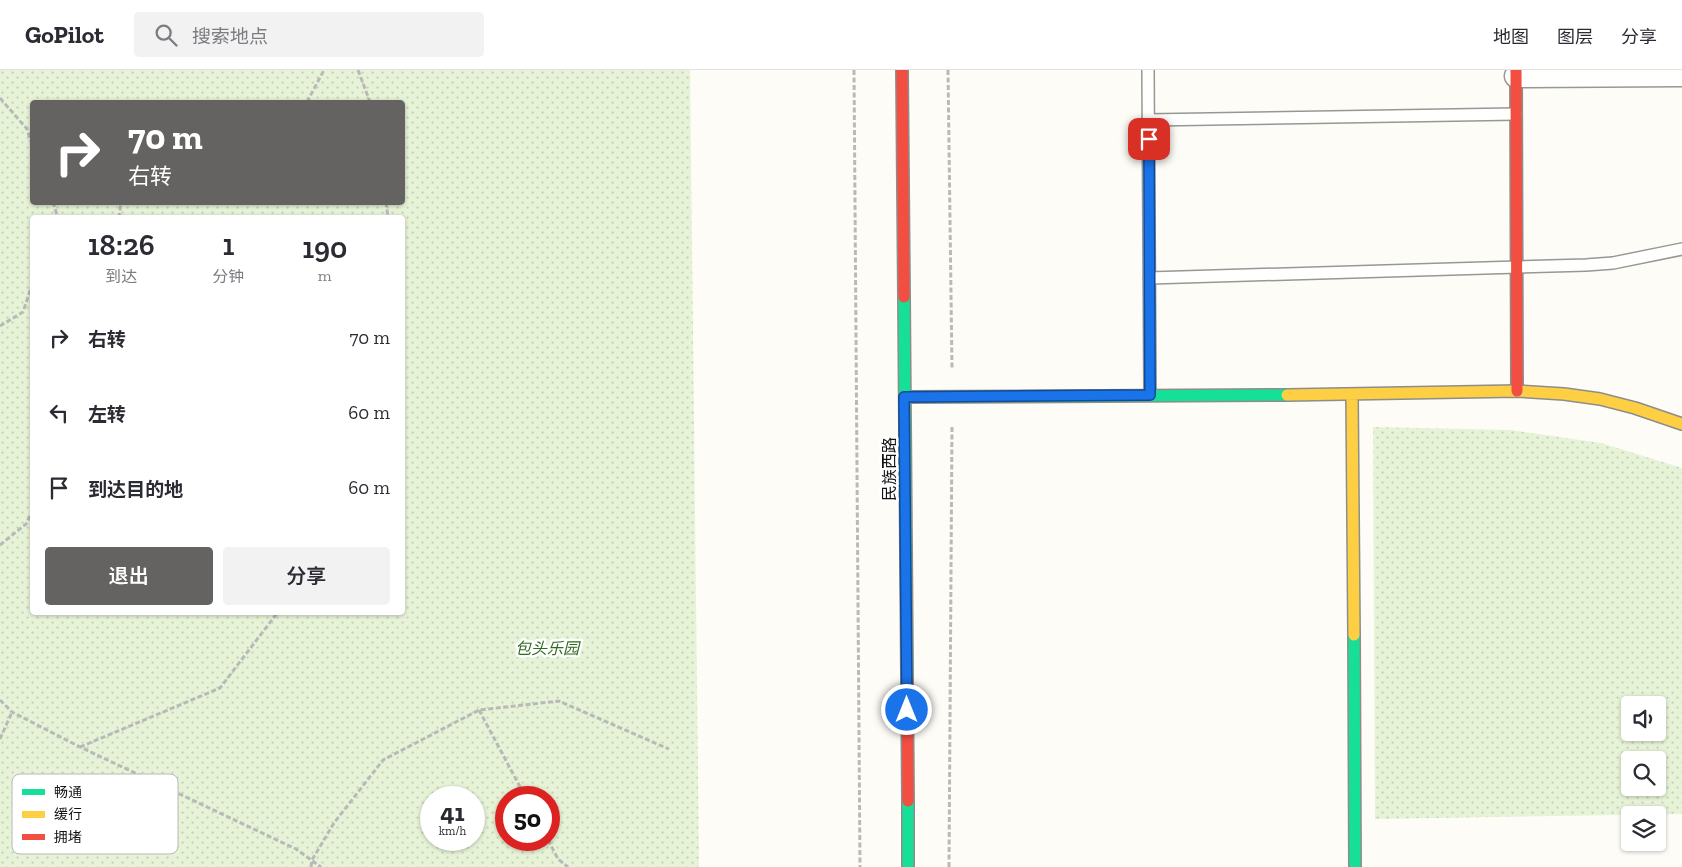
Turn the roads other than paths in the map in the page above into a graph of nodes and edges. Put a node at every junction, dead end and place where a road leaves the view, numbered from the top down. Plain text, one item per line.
1 (902, 70) edge
2 (907, 70) edge
3 (1148, 70) edge
4 (1516, 73) edge
5 (1682, 75) edge
6 (902, 85) junction
7 (1516, 114) junction
8 (1149, 120) junction
9 (1682, 249) edge
10 (1517, 267) junction
11 (1149, 278) junction
12 (1517, 391) junction
13 (1150, 395) junction
14 (1352, 395) junction
15 (904, 397) junction
16 (1682, 424) edge
17 (908, 867) edge
18 (1355, 867) edge

1 - 6 street, 民族西路
2 - 6 street
3 - 8 lane
4 - 5 street
4 - 7 street
6 - 15 street, 民族西路
7 - 8 lane
7 - 10 street
8 - 11 lane
9 - 10 lane
10 - 11 lane
10 - 12 street
11 - 13 lane
12 - 14 street
12 - 16 street
13 - 14 street
13 - 15 street
14 - 18 street
15 - 17 street, 民族西路

